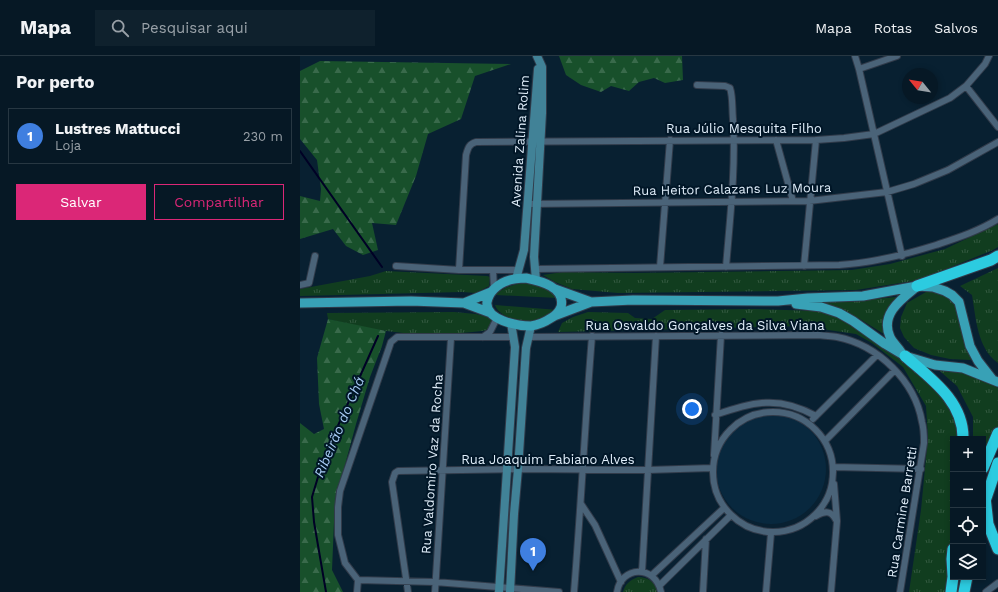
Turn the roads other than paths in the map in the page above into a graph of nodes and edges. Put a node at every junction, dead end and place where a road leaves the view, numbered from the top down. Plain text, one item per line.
1 (855, 56) edge
2 (897, 56) edge
3 (989, 56) edge
4 (538, 57) edge
5 (859, 69) junction
6 (697, 85) dead end
7 (966, 86) junction
8 (998, 127) edge
9 (874, 134) junction
10 (670, 140) junction
11 (734, 140) junction
12 (776, 140) junction
13 (816, 140) junction
14 (541, 141) junction
15 (532, 142) junction
16 (998, 142) edge
17 (887, 192) junction
18 (793, 201) junction
19 (809, 201) junction
20 (666, 202) junction
21 (732, 203) junction
22 (527, 204) junction
23 (537, 205) junction
24 (998, 219) edge
25 (314, 256) dead end
26 (902, 256) junction
27 (998, 256) edge
28 (396, 266) dead end
29 (804, 266) junction
30 (660, 267) junction
31 (726, 267) junction
32 (535, 269) junction
33 (459, 270) junction
34 (493, 270) junction
35 (518, 274) junction
36 (536, 280) junction
37 (300, 285) edge
38 (917, 286) junction
39 (555, 289) junction
40 (492, 291) junction
41 (778, 301) junction
42 (591, 302) junction
43 (300, 303) edge
44 (464, 303) junction
45 (494, 316) junction
46 (554, 316) junction
47 (511, 323) junction
48 (531, 326) junction
49 (721, 335) junction
50 (592, 336) junction
51 (656, 336) junction
52 (483, 337) junction
53 (513, 337) junction
54 (528, 337) junction
55 (452, 338) junction
56 (877, 355) junction
57 (905, 356) junction
58 (895, 370) junction
59 (995, 380) edge
60 (816, 416) junction
61 (715, 417) junction
62 (809, 423) junction
63 (727, 432) junction
64 (998, 433) edge
65 (963, 436) edge
66 (825, 442) junction
67 (714, 459) junction
68 (986, 461) edge
69 (998, 463) edge
70 (833, 467) junction
71 (518, 468) junction
72 (712, 468) junction
73 (506, 469) junction
74 (921, 469) junction
75 (443, 470) junction
76 (582, 470) junction
77 (647, 470) junction
78 (986, 496) edge
79 (581, 504) junction
80 (724, 508) junction
81 (985, 508) edge
82 (730, 516) junction
83 (811, 518) junction
84 (836, 522) junction
85 (771, 533) junction
86 (706, 539) junction
87 (998, 549) edge
88 (642, 572) junction
89 (652, 575) junction
90 (358, 580) junction
91 (953, 580) edge
92 (966, 580) edge
93 (406, 582) junction
94 (435, 582) junction
95 (621, 582) junction
96 (998, 583) edge
97 (660, 585) junction
98 (500, 590) edge
99 (510, 590) edge
100 (357, 592) edge
101 (408, 592) edge
102 (435, 592) edge
103 (559, 592) edge
104 (574, 592) edge
105 (618, 592) edge
106 (661, 592) edge
107 (703, 592) edge
108 (766, 592) edge
109 (831, 592) edge
110 (900, 592) edge
111 (952, 592) edge
112 (964, 592) edge
113 (986, 592) edge

1 - 5 street
2 - 5 street
3 - 7 street, Rua Júlio Mesquita Filho
4 - 14 main road, Avenida Zalina Rolim
4 - 15 main road, Avenida Zalina Rolim
5 - 9 street
6 - 11 street
7 - 8 street
7 - 9 street, Rua Júlio Mesquita Filho
9 - 13 street, Rua Júlio Mesquita Filho
9 - 17 street
10 - 11 street, Rua Júlio Mesquita Filho
10 - 14 street, Rua Júlio Mesquita Filho
10 - 20 street
11 - 12 street, Rua Júlio Mesquita Filho
11 - 21 street
12 - 13 street, Rua Júlio Mesquita Filho
12 - 18 street
13 - 19 street
14 - 15 street, Rua Júlio Mesquita Filho
14 - 23 main road, Avenida Zalina Rolim
15 - 22 main road, Avenida Zalina Rolim
15 - 33 street, Rua Júlio Mesquita Filho
16 - 17 street, Rua Heitor Calazans Luz Moura
17 - 19 street, Rua Heitor Calazans Luz Moura
17 - 26 street
18 - 19 street, Rua Heitor Calazans Luz Moura
18 - 21 street, Rua Heitor Calazans Luz Moura
19 - 29 street
20 - 21 street, Rua Heitor Calazans Luz Moura
20 - 23 street, Rua Heitor Calazans Luz Moura
20 - 30 street
21 - 31 street
22 - 23 street, Rua Heitor Calazans Luz Moura
22 - 35 main road, Avenida Zalina Rolim
23 - 32 main road, Avenida Zalina Rolim
24 - 26 street
25 - 37 street
26 - 29 street
27 - 38 highway
28 - 33 street
29 - 31 street
30 - 31 street
30 - 32 street
32 - 36 main road, Avenida Zalina Rolim
33 - 34 street
34 - 35 street
34 - 40 street
35 - 36 main road
35 - 40 main road
36 - 39 main road
38 - 41 main road
38 - 57 main road
38 - 59 main road
39 - 42 main road
39 - 46 main road
40 - 44 main road
40 - 45 main road
41 - 42 main road
41 - 57 main road
42 - 46 main road
43 - 44 main road
44 - 45 main road
45 - 47 main road
45 - 52 street
46 - 48 main road
47 - 48 main road
47 - 53 main road
48 - 54 main road
49 - 51 street, Rua Osvaldo Gonçalves da Silva Viana
49 - 56 street, Rua Osvaldo Gonçalves da Silva Viana
49 - 61 street
50 - 51 street, Rua Osvaldo Gonçalves da Silva Viana
50 - 54 street, Rua Osvaldo Gonçalves da Silva Viana
50 - 76 street
51 - 77 street
52 - 53 street
52 - 55 street
53 - 73 main road
54 - 71 main road
55 - 75 street, Rua Valdomiro Vaz da Rocha
55 - 90 street
56 - 58 street, Rua Osvaldo Gonçalves da Silva Viana
56 - 60 street
57 - 59 main road
57 - 65 highway
58 - 66 street
58 - 74 street, Rua Carmine Barretti
60 - 61 street
60 - 62 street
61 - 63 street
61 - 67 street
62 - 63 street
62 - 66 street
63 - 67 street
64 - 68 highway
66 - 70 street
67 - 72 street
69 - 78 highway
70 - 74 street
70 - 83 street
70 - 84 street
71 - 73 street, Rua Joaquim Fabiano Alves
71 - 76 street, Rua Joaquim Fabiano Alves
71 - 99 main road
72 - 77 street, Rua Joaquim Fabiano Alves
72 - 80 street
73 - 75 street, Rua Joaquim Fabiano Alves
73 - 98 main road
74 - 110 street, Rua Carmine Barretti
75 - 93 street, Rua Joaquim Fabiano Alves
75 - 94 street, Rua Valdomiro Vaz da Rocha
76 - 77 street, Rua Joaquim Fabiano Alves
76 - 79 street
77 - 88 street
79 - 95 street
79 - 104 street
80 - 82 street
80 - 89 street
81 - 87 highway
82 - 85 street
82 - 86 street
83 - 84 street
83 - 85 street
84 - 109 street
85 - 108 street
86 - 97 street
86 - 107 street
88 - 89 street
88 - 95 street
89 - 97 street
90 - 93 street
90 - 100 street
91 - 111 highway
92 - 112 highway
93 - 94 street
93 - 101 street
94 - 98 street
94 - 102 street, Rua Valdomiro Vaz da Rocha
95 - 105 street
96 - 113 street
97 - 106 street
98 - 99 street
99 - 103 street

